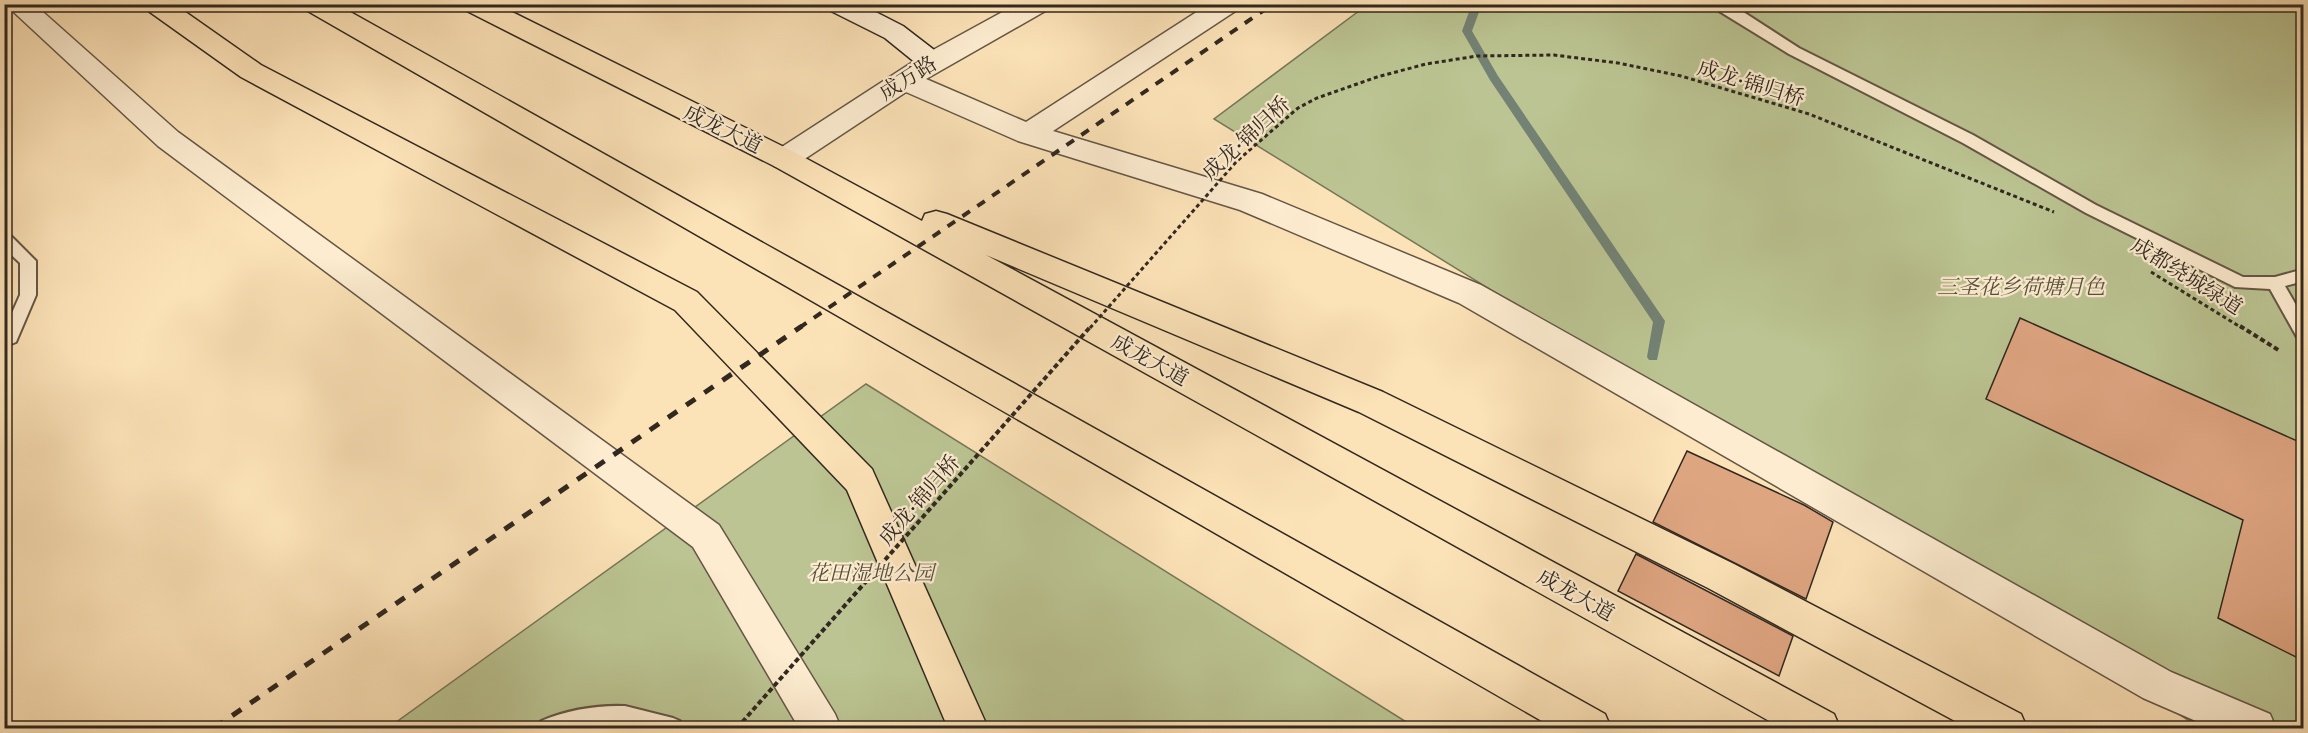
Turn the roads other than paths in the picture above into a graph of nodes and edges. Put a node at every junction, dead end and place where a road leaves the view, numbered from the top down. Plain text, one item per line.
1 (18, 4) edge
2 (156, 4) edge
3 (315, 4) edge
4 (474, 4) edge
5 (838, 4) edge
6 (1038, 4) edge
7 (1228, 4) edge
8 (1724, 4) edge
9 (932, 62) junction
10 (903, 80) junction
11 (1028, 134) junction
12 (784, 159) junction
13 (4, 238) edge
14 (2304, 274) edge
15 (2274, 283) junction
16 (2304, 334) edge
17 (4, 341) edge
18 (548, 729) edge
19 (672, 729) edge
20 (821, 729) edge
21 (968, 729) edge
22 (1590, 729) edge
23 (1820, 729) edge
24 (2007, 729) edge
25 (2256, 729) edge

1 - 20 street
2 - 21 highway
3 - 22 highway
4 - 12 highway, 成龙大道
5 - 9 street
6 - 9 street, 成万路
7 - 11 street
8 - 15 lane
9 - 10 street, 成万路
10 - 11 street
10 - 12 street, 成万路
11 - 25 street
12 - 23 highway, 成龙大道
12 - 24 highway
13 - 17 lane
14 - 15 lane
15 - 16 lane
18 - 19 lane

